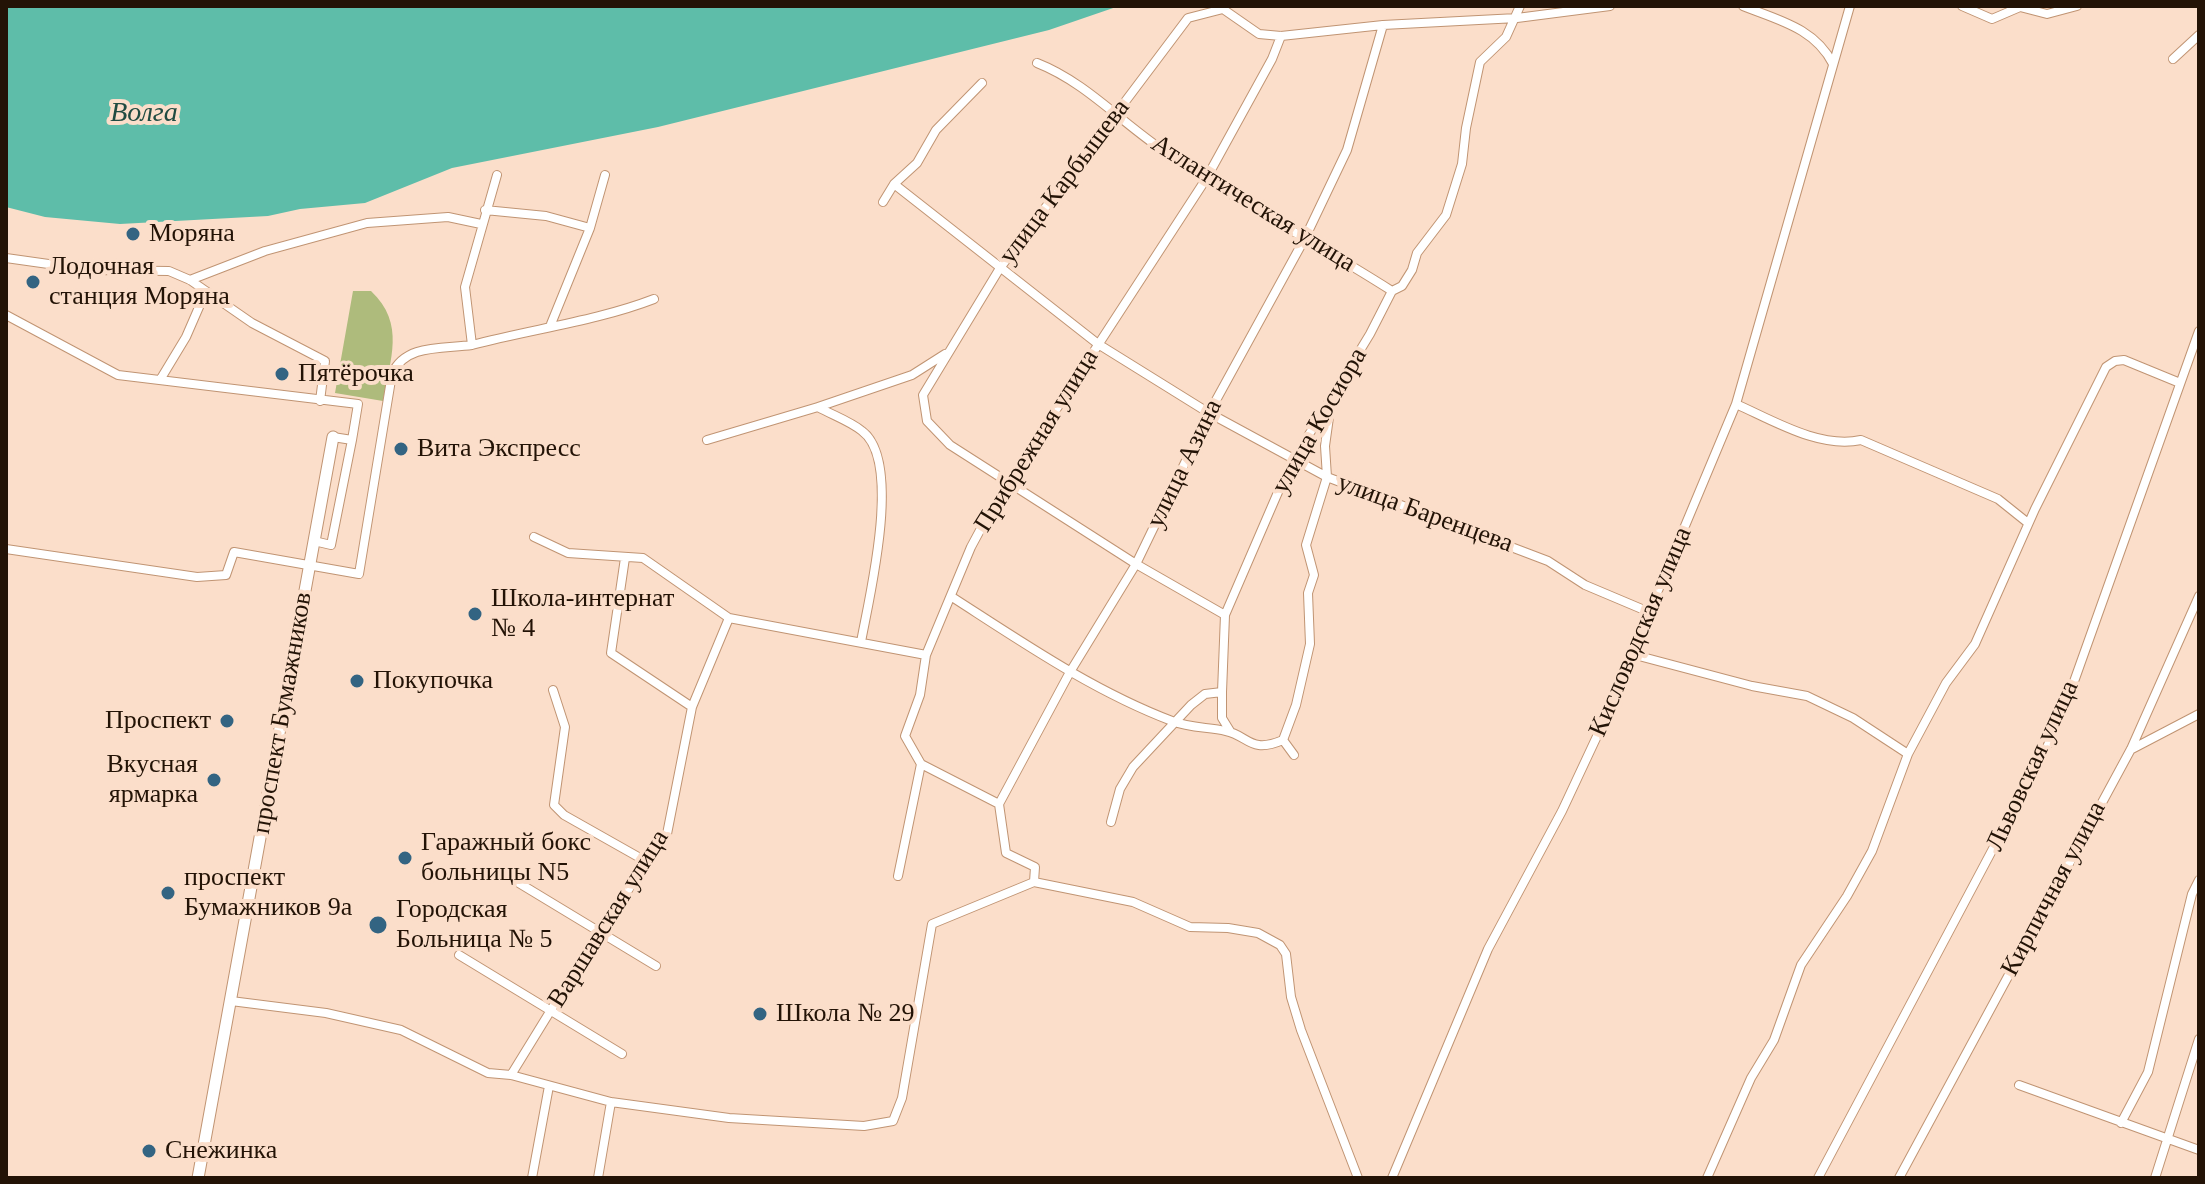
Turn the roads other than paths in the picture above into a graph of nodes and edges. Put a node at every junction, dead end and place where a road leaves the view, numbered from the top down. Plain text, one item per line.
1 (1520, 6) edge
2 (1610, 6) edge
3 (1743, 6) edge
4 (1850, 6) edge
5 (1962, 6) edge
6 (2077, 6) edge
7 (2020, 7) edge
8 (2044, 9) edge
9 (1517, 18) junction
10 (1383, 25) junction
11 (2199, 35) edge
12 (1281, 36) junction
13 (2173, 59) dead end
14 (1037, 63) dead end
15 (1833, 65) junction
16 (982, 83) dead end
17 (1116, 116) junction
18 (497, 175) dead end
19 (605, 175) dead end
20 (1206, 179) junction
21 (894, 184) junction
22 (883, 202) dead end
23 (485, 210) junction
24 (481, 224) junction
25 (590, 228) junction
26 (1305, 238) junction
27 (6, 258) edge
28 (1000, 268) junction
29 (190, 280) junction
30 (206, 291) junction
31 (1392, 291) junction
32 (654, 299) dead end
33 (6, 315) edge
34 (551, 324) junction
35 (2199, 331) edge
36 (1098, 344) junction
37 (472, 345) junction
38 (950, 350) junction
39 (160, 380) junction
40 (2180, 383) junction
41 (1334, 393) junction
42 (320, 401) junction
43 (1736, 404) junction
44 (818, 407) junction
45 (1209, 413) junction
46 (333, 437) joint
47 (352, 440) junction
48 (707, 440) dead end
49 (1292, 460) junction
50 (1327, 477) junction
51 (1011, 483) junction
52 (2028, 523) junction
53 (534, 537) dead end
54 (314, 541) junction
55 (6, 549) edge
56 (625, 558) junction
57 (1136, 564) junction
58 (309, 566) junction
59 (2199, 596) edge
60 (952, 597) junction
61 (1649, 612) junction
62 (1225, 615) junction
63 (729, 618) junction
64 (861, 642) junction
65 (926, 655) junction
66 (1635, 655) junction
67 (1070, 672) junction
68 (553, 690) dead end
69 (1222, 692) junction
70 (692, 707) junction
71 (2199, 714) edge
72 (1172, 721) junction
73 (1230, 731) junction
74 (1283, 740) junction
75 (2131, 749) junction
76 (1908, 754) junction
77 (1294, 755) dead end
78 (921, 764) junction
79 (999, 804) junction
80 (1111, 822) dead end
81 (649, 863) junction
82 (504, 874) dead end
83 (898, 876) dead end
84 (2199, 880) edge
85 (1034, 882) junction
86 (599, 932) junction
87 (459, 955) dead end
88 (656, 966) dead end
89 (231, 1001) junction
90 (551, 1011) junction
91 (2199, 1039) edge
92 (622, 1054) dead end
93 (511, 1075) junction
94 (2019, 1085) dead end
95 (549, 1086) junction
96 (611, 1102) junction
97 (2121, 1123) junction
98 (2167, 1141) junction
99 (2199, 1150) edge
100 (198, 1178) edge
101 (532, 1178) edge
102 (598, 1178) edge
103 (1358, 1178) edge
104 (1392, 1178) edge
105 (1707, 1178) edge
106 (1818, 1178) edge
107 (1899, 1178) edge
108 (2155, 1178) edge

1 - 9 street, улица Косиора
2 - 9 street, улица Карбышева
3 - 15 street
4 - 15 street, Кисловодская улица
5 - 7 street
6 - 8 street
7 - 8 street
9 - 10 street, улица Карбышева
9 - 31 street, улица Косиора
10 - 12 street, улица Карбышева
10 - 26 street, улица Азина
11 - 13 street
12 - 17 street, улица Карбышева
12 - 20 street, Прибрежная улица
14 - 17 street, Атлантическая улица
15 - 43 street, Кисловодская улица
16 - 21 street
17 - 20 street, Атлантическая улица
17 - 28 street, улица Карбышева
18 - 23 street
19 - 25 street
20 - 26 street, Атлантическая улица
20 - 36 street, Прибрежная улица
21 - 22 street
21 - 28 street, улица Баренцева
23 - 24 street
23 - 25 street
24 - 29 street
24 - 37 street
25 - 34 street
26 - 31 street, Атлантическая улица
26 - 45 street, улица Азина
27 - 29 street
28 - 36 street, улица Баренцева
28 - 38 street, улица Карбышева
29 - 30 street
30 - 39 street
30 - 42 street
31 - 41 street, улица Косиора
32 - 34 street
33 - 39 street
34 - 37 street
35 - 40 street, Львовская улица
36 - 45 street, улица Баренцева
36 - 51 street, Прибрежная улица
37 - 58 street
38 - 44 street
38 - 51 street, улица Карбышева
39 - 42 street
40 - 52 street
40 - 106 street, Львовская улица
41 - 49 street, улица Косиора
41 - 50 street
42 - 47 street
43 - 52 street
43 - 61 street, Кисловодская улица
44 - 48 street
44 - 64 street
45 - 49 street, улица Баренцева
45 - 57 street, улица Азина
46 - 47 street
46 - 54 street, проспект Бумажников
47 - 54 street
49 - 50 street, улица Баренцева
49 - 62 street, улица Косиора
50 - 61 street, улица Баренцева
50 - 74 street
51 - 57 street, улица Карбышева
51 - 60 street, Прибрежная улица
52 - 76 street
53 - 56 street
54 - 58 street, проспект Бумажников
55 - 58 street
56 - 63 street
56 - 70 street
57 - 62 street, улица Карбышева
57 - 67 street, улица Азина
58 - 89 street, проспект Бумажников
59 - 75 street, Кирпичная улица
60 - 65 street, Прибрежная улица
60 - 67 street
61 - 66 street, Кисловодская улица
62 - 69 street, улица Косиора
63 - 64 street
63 - 70 street, Варшавская улица
64 - 65 street
65 - 78 street, Прибрежная улица
66 - 76 street
66 - 104 street, Кисловодская улица
67 - 72 street
67 - 79 street, улица Азина
68 - 81 street
69 - 72 street
69 - 73 street, улица Косиора
70 - 81 street, Варшавская улица
71 - 75 street
72 - 73 street
72 - 80 street
73 - 74 street
74 - 77 street
75 - 107 street, Кирпичная улица
76 - 105 street
78 - 79 street
78 - 83 street
79 - 85 street
81 - 86 street, Варшавская улица
82 - 86 street
84 - 97 street
85 - 96 street
85 - 103 street
86 - 88 street
86 - 90 street, Варшавская улица
87 - 90 street
89 - 93 street
89 - 100 street, проспект Бумажников
90 - 92 street
90 - 93 street, Варшавская улица
91 - 98 street
93 - 95 street
94 - 97 street
95 - 96 street
95 - 101 street
96 - 102 street
97 - 98 street
98 - 99 street
98 - 108 street

